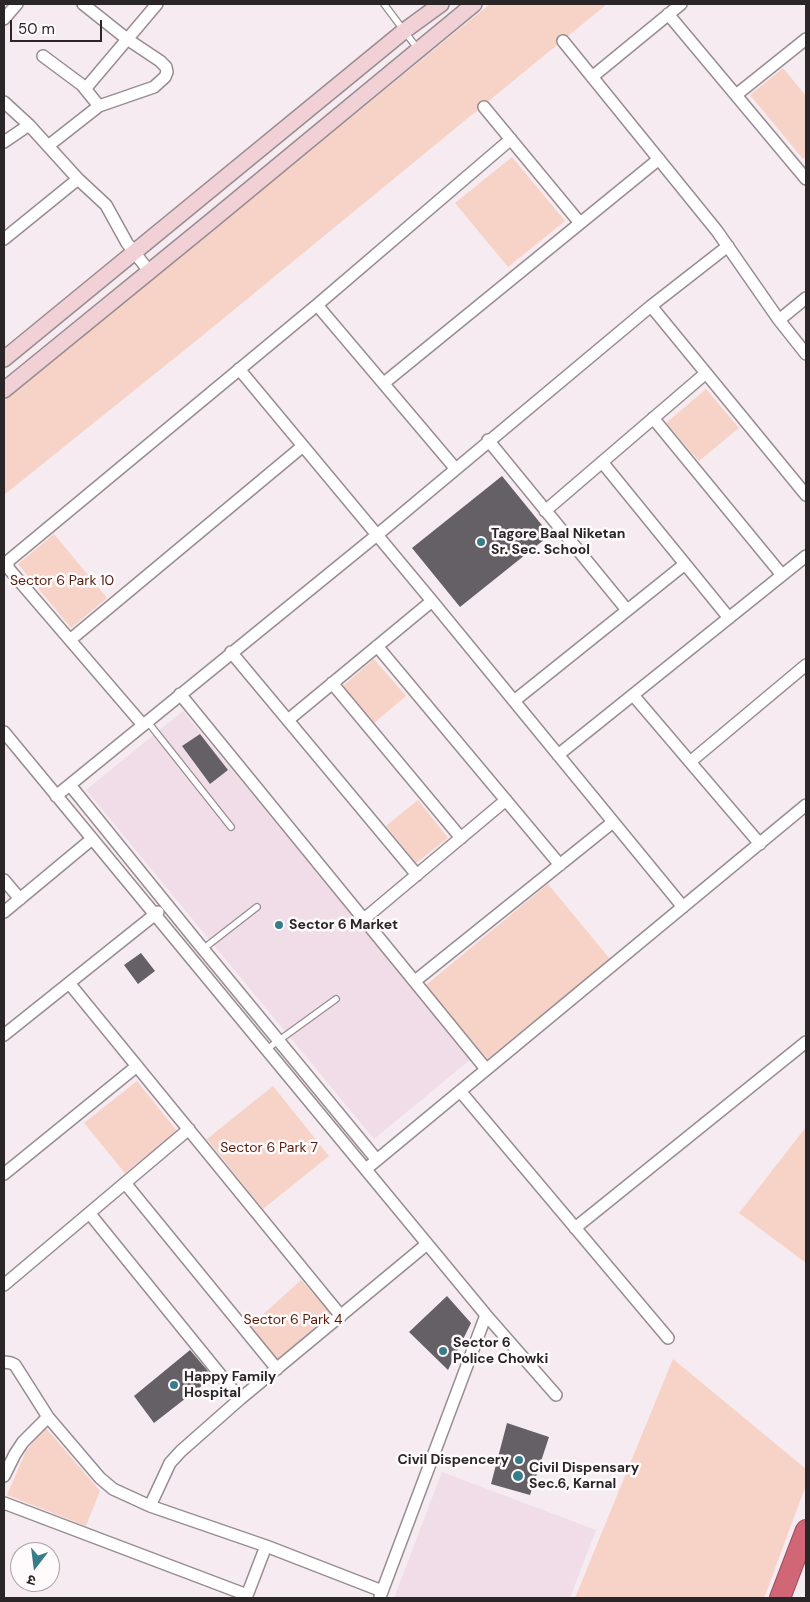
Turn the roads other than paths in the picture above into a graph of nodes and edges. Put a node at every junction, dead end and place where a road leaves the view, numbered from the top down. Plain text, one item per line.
1 (17, 4) edge
2 (83, 4) edge
3 (157, 4) edge
4 (384, 4) edge
5 (441, 4) edge
6 (474, 4) edge
7 (681, 4) edge
8 (668, 14) junction
9 (4, 19) edge
10 (404, 31) junction
11 (128, 39) junction
12 (806, 39) edge
13 (563, 41) dead end
14 (419, 50) junction
15 (43, 56) dead end
16 (592, 77) junction
17 (86, 88) junction
18 (736, 95) junction
19 (4, 102) edge
20 (99, 106) junction
21 (484, 107) dead end
22 (29, 125) junction
23 (511, 139) junction
24 (4, 142) edge
25 (48, 146) junction
26 (659, 159) junction
27 (805, 175) edge
28 (78, 179) junction
29 (580, 224) junction
30 (4, 239) edge
31 (728, 246) junction
32 (134, 253) junction
33 (149, 271) junction
34 (806, 298) edge
35 (317, 305) junction
36 (651, 306) junction
37 (779, 320) junction
38 (806, 354) edge
39 (4, 359) edge
40 (239, 369) junction
41 (706, 373) junction
42 (384, 383) junction
43 (4, 390) edge
44 (653, 418) junction
45 (488, 440) junction
46 (303, 446) junction
47 (602, 462) junction
48 (455, 468) junction
49 (806, 495) edge
50 (546, 510) junction
51 (376, 535) junction
52 (806, 556) edge
53 (685, 564) junction
54 (782, 575) junction
55 (432, 601) junction
56 (627, 610) junction
57 (729, 618) junction
58 (70, 640) junction
59 (377, 646) junction
60 (232, 652) junction
61 (806, 666) edge
62 (332, 683) junction
63 (180, 694) junction
64 (633, 695) junction
65 (514, 701) junction
66 (288, 720) junction
67 (145, 723) junction
68 (4, 732) edge
69 (558, 755) junction
70 (690, 762) junction
71 (70, 785) junction
72 (56, 796) junction
73 (506, 800) junction
74 (806, 805) edge
75 (613, 822) junction
76 (231, 827) dead end
77 (461, 838) junction
78 (92, 839) junction
79 (760, 844) junction
80 (560, 864) junction
81 (417, 875) junction
82 (4, 880) edge
83 (20, 899) junction
84 (167, 904) junction
85 (257, 907) dead end
86 (683, 907) junction
87 (4, 912) edge
88 (154, 915) junction
89 (364, 919) junction
90 (203, 949) junction
91 (69, 982) junction
92 (415, 982) junction
93 (336, 999) dead end
94 (4, 1035) edge
95 (279, 1040) junction
96 (806, 1042) edge
97 (267, 1050) junction
98 (136, 1066) junction
99 (486, 1069) junction
100 (460, 1091) junction
101 (189, 1129) junction
102 (377, 1160) junction
103 (366, 1169) junction
104 (4, 1174) edge
105 (125, 1183) junction
106 (90, 1214) junction
107 (575, 1228) junction
108 (427, 1244) junction
109 (4, 1285) edge
110 (486, 1315) junction
111 (341, 1316) junction
112 (668, 1338) dead end
113 (4, 1362) edge
114 (277, 1369) junction
115 (556, 1395) dead end
116 (240, 1399) junction
117 (48, 1417) junction
118 (4, 1473) edge
119 (4, 1503) edge
120 (150, 1506) junction
121 (806, 1530) edge
122 (266, 1546) junction
123 (381, 1595) edge
124 (247, 1597) edge
125 (780, 1598) edge

1 - 9 street
2 - 11 street
3 - 11 street
4 - 10 lane
5 - 10 street
6 - 14 street
7 - 8 street
8 - 16 street
8 - 18 street
10 - 14 lane
10 - 32 street
11 - 17 street
11 - 20 street
12 - 18 street
13 - 16 street
14 - 33 street
15 - 17 street
16 - 26 street
17 - 20 street
18 - 27 street
19 - 22 street
20 - 25 street
21 - 23 street
22 - 24 street
22 - 25 street
23 - 29 street
23 - 35 street
25 - 28 street
26 - 29 street
26 - 31 street
28 - 30 street
28 - 32 street
29 - 42 street
31 - 36 street
31 - 37 street
32 - 33 street
32 - 39 street
33 - 43 street
34 - 37 street
35 - 40 street
35 - 42 street
36 - 41 street
36 - 45 street
37 - 38 street
40 - 46 street
40 - 58 street
41 - 44 street
41 - 49 street
42 - 48 street
44 - 47 street
44 - 54 street
45 - 48 street
45 - 50 street
46 - 51 street
46 - 58 street
47 - 50 street
47 - 53 street
48 - 51 street
50 - 56 street
51 - 55 street
51 - 60 street
52 - 54 street
53 - 56 street
53 - 57 street
54 - 57 street
55 - 59 street
55 - 65 street
56 - 65 street
57 - 64 street
58 - 67 street
59 - 62 street
59 - 73 street
60 - 63 street
60 - 66 street
61 - 70 street
62 - 66 street
62 - 77 street
63 - 67 street
63 - 89 street
64 - 69 street
64 - 70 street
65 - 69 street
66 - 81 street
67 - 71 street
67 - 76 lane
68 - 72 street
69 - 75 street
70 - 79 street
71 - 72 street
71 - 84 street
72 - 78 street
73 - 77 street
73 - 80 street
74 - 79 street
75 - 80 street
75 - 86 street
77 - 81 street
78 - 83 street
78 - 88 street
79 - 86 street
80 - 92 street
81 - 89 street
82 - 83 street
83 - 87 street
84 - 88 street
84 - 90 street
85 - 90 lane
86 - 99 street
88 - 91 street
88 - 97 street
89 - 92 street
90 - 95 street
91 - 94 street
91 - 98 street
92 - 99 street
93 - 95 lane
95 - 97 lane
95 - 102 street
96 - 107 street
97 - 103 street
98 - 101 street
98 - 104 street
99 - 100 street
100 - 102 street
100 - 107 street
101 - 105 street
101 - 111 street
102 - 103 street
103 - 108 street
105 - 106 street
105 - 114 street
106 - 109 street
106 - 116 street
107 - 112 street
108 - 110 street
108 - 111 street
110 - 115 street
110 - 123 street
111 - 114 street
113 - 117 street
114 - 116 street
116 - 120 street
117 - 118 street
117 - 120 street
119 - 124 street
120 - 122 street
121 - 125 highway
122 - 123 street
122 - 124 street

